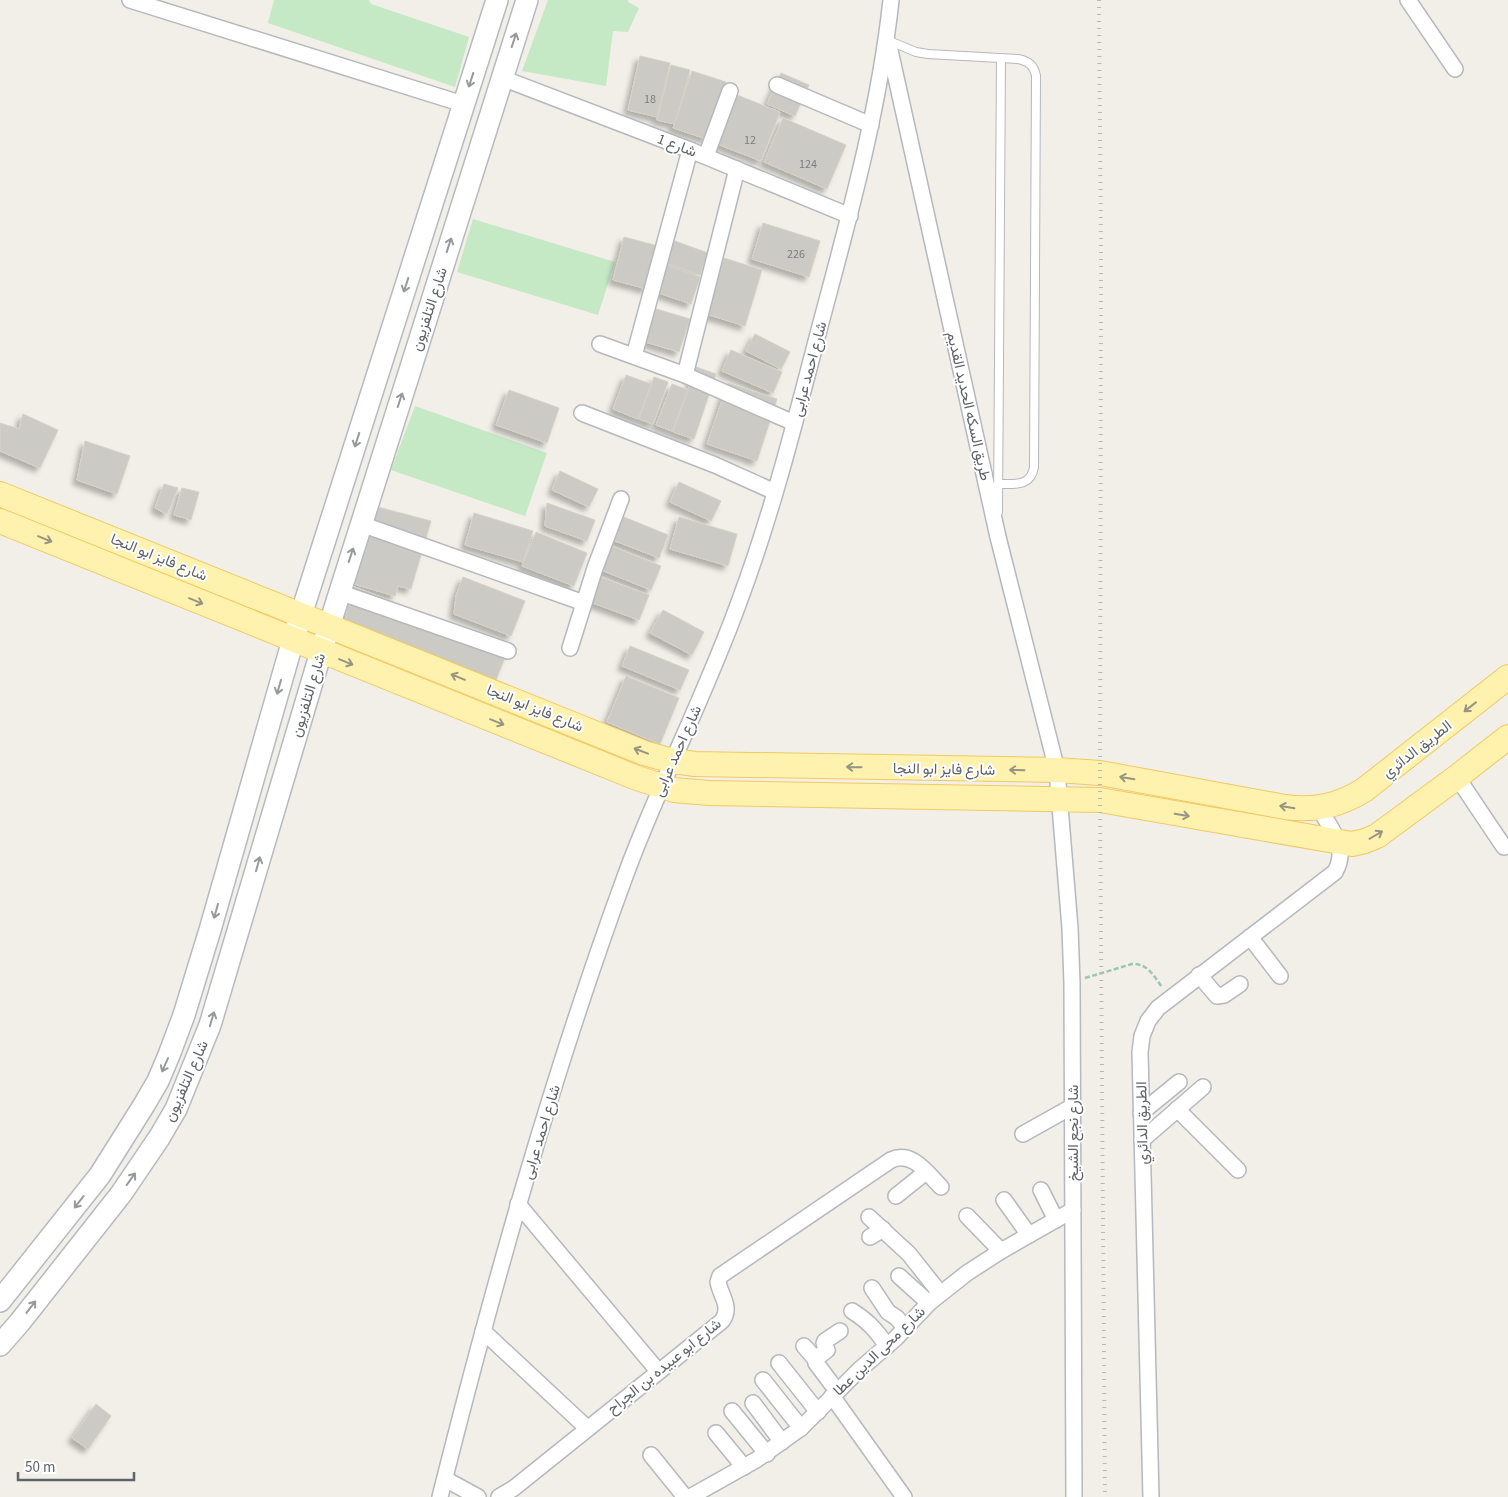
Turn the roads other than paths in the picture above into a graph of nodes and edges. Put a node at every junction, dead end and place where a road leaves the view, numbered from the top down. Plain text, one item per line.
1 (130, 0) edge
2 (497, 0) edge
3 (527, 0) edge
4 (891, 0) edge
5 (1408, 0) edge
6 (887, 40) junction
7 (1001, 58) junction
8 (1456, 69) dead end
9 (502, 78) junction
10 (777, 85) dead end
11 (730, 91) dead end
12 (463, 104) junction
13 (872, 125) junction
14 (690, 150) junction
15 (706, 156) junction
16 (737, 169) junction
17 (850, 216) junction
18 (600, 344) dead end
19 (634, 356) junction
20 (685, 375) junction
21 (582, 414) dead end
22 (794, 423) junction
23 (998, 484) junction
24 (775, 492) junction
25 (0, 494) edge
26 (621, 499) dead end
27 (0, 521) edge
28 (361, 524) junction
29 (998, 537) junction
30 (339, 592) junction
31 (584, 603) junction
32 (302, 614) junction
33 (329, 625) junction
34 (293, 640) junction
35 (570, 648) dead end
36 (508, 651) dead end
37 (321, 652) junction
38 (1508, 677) edge
39 (1508, 737) edge
40 (673, 761) junction
41 (1056, 770) junction
42 (1100, 773) joint
43 (1457, 777) junction
44 (660, 786) junction
45 (1060, 799) junction
46 (1319, 808) junction
47 (1339, 842) junction
48 (1504, 847) dead end
49 (1250, 937) junction
50 (1199, 975) junction
51 (1280, 976) dead end
52 (1240, 984) dead end
53 (1179, 1082) dead end
54 (1203, 1086) dead end
55 (1073, 1106) junction
56 (1177, 1108) junction
57 (1141, 1113) junction
58 (1023, 1134) dead end
59 (1142, 1140) junction
60 (1238, 1170) dead end
61 (926, 1172) junction
62 (941, 1187) dead end
63 (1042, 1190) dead end
64 (896, 1196) dead end
65 (1004, 1200) dead end
66 (518, 1204) junction
67 (1073, 1210) junction
68 (967, 1216) dead end
69 (869, 1217) dead end
70 (1056, 1220) junction
71 (1029, 1235) junction
72 (1000, 1251) junction
73 (899, 1276) dead end
74 (872, 1288) dead end
75 (934, 1298) junction
76 (0, 1300) edge
77 (852, 1311) dead end
78 (905, 1328) junction
79 (483, 1331) junction
80 (840, 1331) dead end
81 (0, 1345) edge
82 (804, 1346) dead end
83 (887, 1346) junction
84 (816, 1360) junction
85 (779, 1363) dead end
86 (658, 1371) junction
87 (763, 1380) dead end
88 (835, 1394) junction
89 (753, 1403) dead end
90 (732, 1411) dead end
91 (818, 1412) junction
92 (587, 1428) junction
93 (801, 1428) junction
94 (716, 1433) dead end
95 (782, 1442) junction
96 (766, 1454) junction
97 (651, 1455) dead end
98 (744, 1467) junction
99 (445, 1479) junction
100 (440, 1497) edge
101 (478, 1497) edge
102 (498, 1497) edge
103 (685, 1497) edge
104 (690, 1497) edge
105 (904, 1497) edge
106 (1074, 1497) edge
107 (1151, 1497) edge

1 - 12 street
2 -> 12 street, شارع التلفزيون
9 -> 3 street, شارع التلفزيون
4 - 6 street, شارع احمد عرابى
5 - 8 street
6 - 7 lane
6 - 13 street, شارع احمد عرابى
6 - 29 street, طريق السكه الحديد القديم
7 - 23 lane
7 - 23 lane
9 - 14 street, شارع 1
28 -> 9 street, شارع التلفزيون
10 - 13 street
11 - 15 street
12 -> 32 street, شارع التلفزيون
13 - 17 street, شارع احمد عرابى
14 - 15 street, شارع 1
14 - 19 street
15 - 16 street, شارع 1
16 - 17 street, شارع 1
16 - 20 street
17 - 22 street, شارع احمد عرابى
18 - 19 street
19 - 20 street
20 - 22 street
21 - 24 street
22 - 24 street, شارع احمد عرابى
23 - 29 lane
24 - 40 street, شارع احمد عرابى
25 - 32 main road, شارع فايز ابو النجا
26 - 31 street
27 -> 34 main road, شارع فايز ابو النجا
30 -> 28 street, شارع التلفزيون
28 - 31 street
29 - 41 street, طريق السكه الحديد القديم
30 - 33 street, شارع التلفزيون
30 - 36 street
31 - 35 street
32 - 33 main road, شارع فايز ابو النجا
32 - 34 street, شارع التلفزيون
33 - 37 street, شارع التلفزيون
40 -> 33 main road, شارع فايز ابو النجا
34 - 37 main road, شارع فايز ابو النجا
34 -> 76 street, شارع التلفزيون
37 -> 44 main road, شارع فايز ابو النجا
81 -> 37 street, شارع التلفزيون
38 -> 46 main road, الطريق الدائري
39 - 43 main road
41 -> 40 main road, شارع فايز ابو النجا
40 - 44 street, شارع احمد عرابى
41 - 42 main road, شارع فايز ابو النجا
41 - 45 street, شارع نجع الشيخ
46 -> 42 main road, الطريق الدائري
47 -> 43 main road
43 - 48 street
44 - 45 main road, شارع فايز ابو النجا
44 - 66 street, شارع احمد عرابى
45 -> 47 main road, شارع فايز ابو النجا
45 - 55 street, شارع نجع الشيخ
46 - 47 street
47 - 49 street, الطريق الدائري
49 - 50 street, الطريق الدائري
49 - 51 street
50 - 52 street
50 - 57 street, الطريق الدائري
53 - 57 street
54 - 56 street
55 - 58 street
55 - 67 street, شارع نجع الشيخ
56 - 59 street
56 - 60 street
57 - 59 street, الطريق الدائري
59 - 107 street, الطريق الدائري
61 - 62 street, شارع ابو عبيده بن الجراح
61 - 64 street
61 - 86 street, شارع ابو عبيده بن الجراح
63 - 70 street
65 - 71 street
66 - 79 street, شارع احمد عرابى
66 - 86 street
67 - 70 street, شارع محى الدين عطا
67 - 106 street, شارع نجع الشيخ
68 - 72 street
69 - 75 street
70 - 71 street, شارع محى الدين عطا
71 - 72 street, شارع محى الدين عطا
72 - 75 street, شارع محى الدين عطا
73 - 75 street
74 - 78 street
75 - 78 street, شارع محى الدين عطا
77 - 83 street
78 - 83 street, شارع محى الدين عطا
79 - 92 street
79 - 99 street, شارع احمد عرابى
80 - 84 street
82 - 84 street
83 - 88 street, شارع محى الدين عطا
84 - 88 street
85 - 91 street
86 - 92 street, شارع ابو عبيده بن الجراح
87 - 93 street
88 - 91 street, شارع محى الدين عطا
88 - 105 street
89 - 95 street
90 - 96 street
91 - 93 street, شارع محى الدين عطا
92 - 102 street, شارع ابو عبيده بن الجراح
93 - 95 street, شارع محى الدين عطا
94 - 98 street
95 - 96 street, شارع محى الدين عطا
96 - 98 street, شارع محى الدين عطا
97 - 103 street
98 - 104 street, شارع محى الدين عطا
99 - 100 street, شارع احمد عرابى
99 - 101 street

